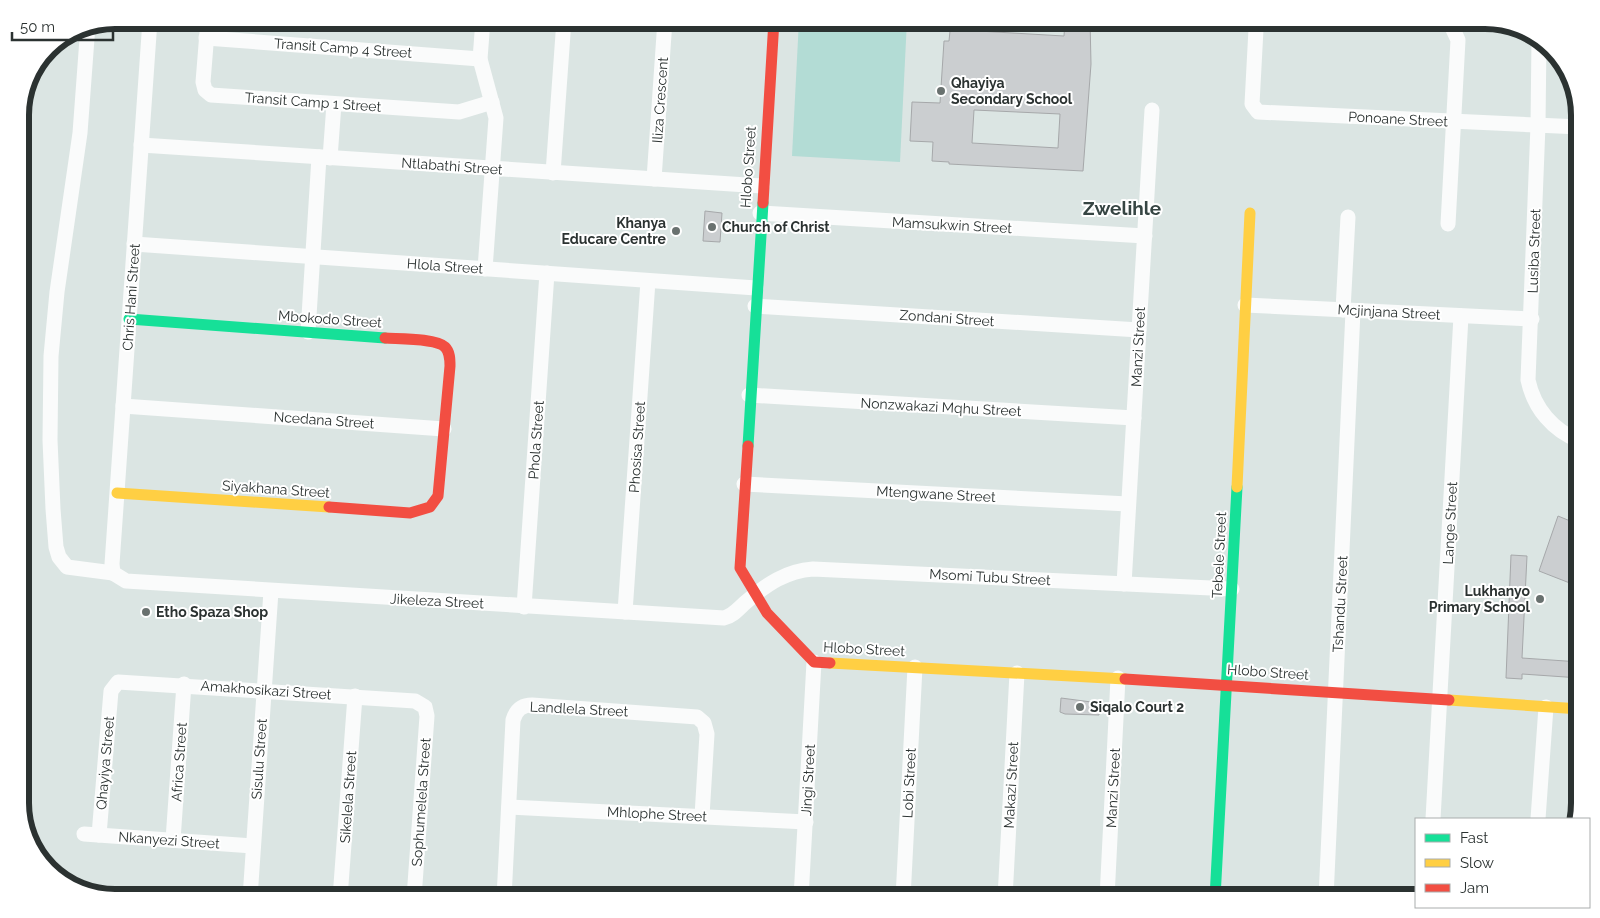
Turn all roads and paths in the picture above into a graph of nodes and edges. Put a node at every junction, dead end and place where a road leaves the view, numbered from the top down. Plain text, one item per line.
1 (149, 29) edge
2 (207, 29) edge
3 (482, 29) edge
4 (563, 29) edge
5 (664, 29) edge
6 (773, 29) edge
7 (1256, 29) edge
8 (1453, 29) edge
9 (87, 33) edge
10 (206, 38) junction
11 (1539, 48) edge
12 (480, 59) junction
13 (492, 102) junction
14 (334, 104) junction
15 (1152, 110) dead end
16 (1454, 122) junction
17 (1538, 125) junction
18 (1571, 127) edge
19 (141, 145) junction
20 (325, 157) junction
21 (494, 168) junction
22 (554, 172) junction
23 (654, 179) junction
24 (762, 186) junction
25 (760, 213) junction
26 (1250, 213) dead end
27 (1348, 217) dead end
28 (1448, 224) dead end
29 (1144, 236) junction
30 (134, 244) junction
31 (313, 257) junction
32 (485, 269) junction
33 (548, 273) junction
34 (648, 281) junction
35 (756, 288) junction
36 (1245, 305) junction
37 (755, 306) junction
38 (1348, 310) junction
39 (1461, 316) junction
40 (129, 319) junction
41 (1532, 319) junction
42 (1139, 330) junction
43 (308, 332) junction
44 (749, 395) junction
45 (123, 406) junction
46 (1134, 418) junction
47 (444, 428) junction
48 (1571, 435) edge
49 (744, 484) junction
50 (117, 493) junction
51 (1128, 504) junction
52 (113, 573) junction
53 (1124, 584) junction
54 (1232, 589) junction
55 (271, 591) junction
56 (754, 594) junction
57 (524, 607) junction
58 (625, 612) junction
59 (814, 662) junction
60 (915, 667) junction
61 (1017, 673) junction
62 (1118, 678) junction
63 (184, 684) junction
64 (1228, 684) junction
65 (264, 690) junction
66 (111, 691) joint
67 (1336, 691) junction
68 (355, 696) junction
69 (1440, 698) junction
70 (425, 707) joint
71 (1546, 707) junction
72 (1571, 708) edge
73 (509, 807) junction
74 (702, 816) junction
75 (1433, 818) edge
76 (1538, 818) edge
77 (806, 822) junction
78 (92, 835) joint
79 (174, 840) junction
80 (253, 846) junction
81 (251, 889) edge
82 (341, 889) edge
83 (415, 889) edge
84 (504, 889) edge
85 (802, 889) edge
86 (903, 889) edge
87 (1005, 889) edge
88 (1107, 889) edge
89 (1216, 889) edge
90 (1326, 889) edge

1 - 19 street, Chris Hani Street
2 - 10 street, Transit Camp 1 Street
3 - 12 street
4 - 22 street
5 - 23 street, Iliza Crescent
6 - 24 street, Hlobo Street
7 - 16 street, Ponoane Street
8 - 16 street
9 - 52 street, Jikeleza Street
10 - 12 street, Transit Camp 4 Street
10 - 14 street, Transit Camp 1 Street
11 - 17 street, Lusiba Street
12 - 13 street
13 - 14 street, Transit Camp 1 Street
13 - 21 street
14 - 20 street
15 - 29 street, Manzi Street
16 - 17 street, Ponoane Street
16 - 28 street
17 - 18 street, Ponoane Street
17 - 41 street, Lusiba Street
19 - 20 street, Ntlabathi Street
19 - 30 street, Chris Hani Street
20 - 21 street, Ntlabathi Street
20 - 31 street
21 - 22 street, Ntlabathi Street
21 - 32 street
22 - 23 street, Ntlabathi Street
23 - 24 street, Ntlabathi Street
24 - 25 street, Hlobo Street
25 - 29 street, Mamsukwin Street
25 - 35 street, Hlobo Street
26 - 36 street, Tebele Street
27 - 38 street, Tshandu Street
29 - 42 street, Manzi Street
30 - 31 street, Hlola Street
30 - 40 street, Chris Hani Street
31 - 32 street, Hlola Street
31 - 43 street
32 - 33 street, Hlola Street
33 - 34 street, Hlola Street
33 - 57 street, Phola Street
34 - 35 street, Hlola Street
34 - 58 street, Phosisa Street
35 - 37 street, Hlobo Street
36 - 38 street, Mcjinjana Street
36 - 54 street, Tebele Street
37 - 42 street, Zondani Street
37 - 44 street, Hlobo Street
38 - 39 street, Mcjinjana Street
38 - 67 street, Tshandu Street
39 - 41 street, Mcjinjana Street
39 - 69 street, Lange Street
40 - 43 street, Mbokodo Street
40 - 45 street, Chris Hani Street
41 - 48 street, Lusiba Street
42 - 46 street, Manzi Street
43 - 47 street, Mbokodo Street
44 - 46 street, Nonzwakazi Mqhu Street
44 - 49 street, Hlobo Street
45 - 47 street, Ncedana Street
45 - 50 street, Chris Hani Street
46 - 51 street, Manzi Street
47 - 50 street, Siyakhana Street
49 - 51 street, Mtengwane Street
49 - 56 street, Hlobo Street
50 - 52 street, Chris Hani Street
51 - 53 street, Manzi Street
52 - 55 street, Jikeleza Street
53 - 54 street, Msomi Tubu Street
53 - 56 street, Msomi Tubu Street
54 - 64 street, Tebele Street
55 - 57 street, Jikeleza Street
55 - 65 street, Sisulu Street
56 - 58 street, Jikeleza Street
56 - 59 street, Hlobo Street
57 - 58 street, Jikeleza Street
59 - 60 street, Hlobo Street
59 - 77 street, Jingi Street
60 - 61 street, Hlobo Street
60 - 86 street, Lobi Street
61 - 62 street, Hlobo Street
61 - 87 street, Makazi Street
62 - 64 street, Hlobo Street
62 - 88 street, Manzi Street
63 - 65 street, Amakhosikazi Street
63 - 66 street, Amakhosikazi Street
63 - 79 street, Africa Street
64 - 67 street, Hlobo Street
64 - 89 street, Tebele Street
65 - 68 street, Amakhosikazi Street
65 - 80 street, Sisulu Street
66 - 78 street, Qhayiya Street
67 - 69 street, Hlobo Street
67 - 90 street, Tshandu Street
68 - 70 street, Amakhosikazi Street
68 - 82 street, Sikelela Street
69 - 71 street, Hlobo Street
69 - 75 street, Lange Street
70 - 83 street, Sophumelela Street
71 - 72 street, Hlobo Street
71 - 76 street
73 - 74 street, Mhlophe Street
73 - 74 street, Landlela Street
73 - 84 street, Landlela Street
74 - 77 street, Mhlophe Street
77 - 85 street, Jingi Street
78 - 79 street, Nkanyezi Street
79 - 80 street, Nkanyezi Street
80 - 81 street, Sisulu Street

